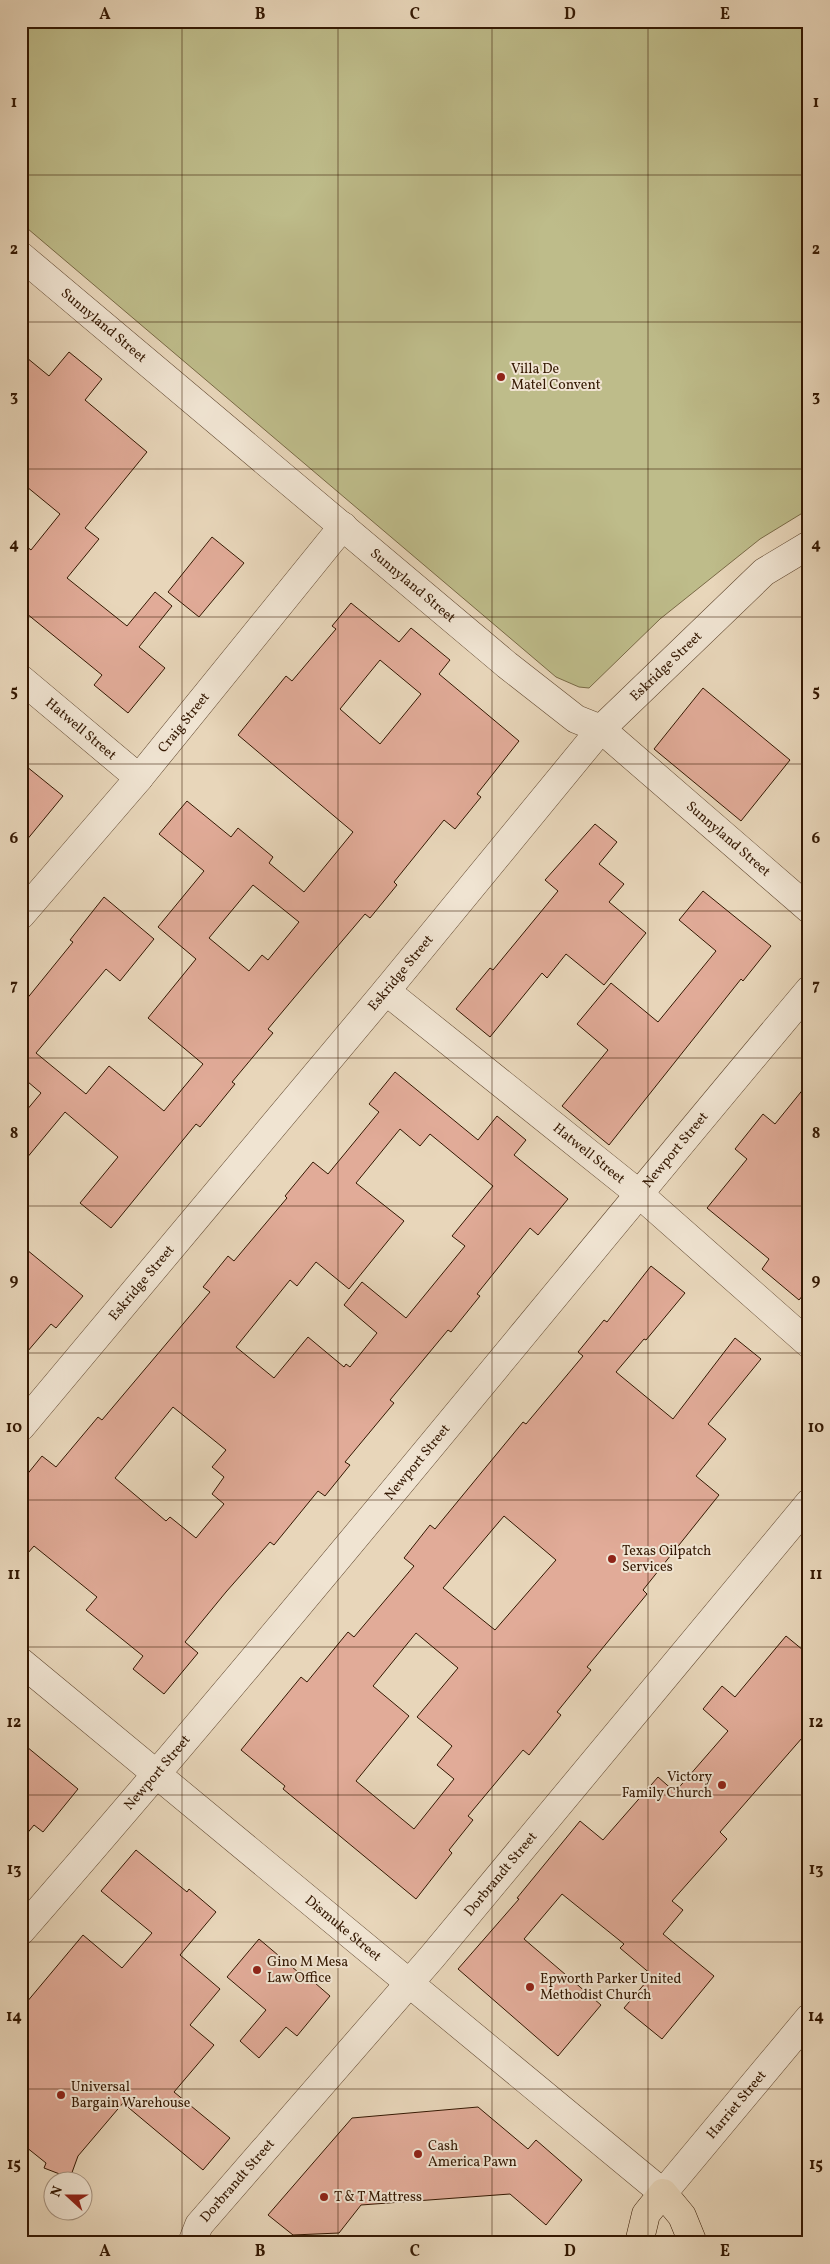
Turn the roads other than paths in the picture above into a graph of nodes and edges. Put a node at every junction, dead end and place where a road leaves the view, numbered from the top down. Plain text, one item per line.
1 (21, 256) edge
2 (343, 526) junction
3 (809, 545) edge
4 (21, 679) edge
5 (601, 729) junction
6 (139, 778) junction
7 (809, 910) edge
8 (21, 915) edge
9 (386, 990) junction
10 (809, 990) edge
11 (638, 1193) junction
12 (809, 1344) edge
13 (21, 1427) edge
14 (809, 1503) edge
15 (21, 1662) edge
16 (157, 1776) junction
17 (21, 1931) edge
18 (409, 1985) junction
19 (809, 2018) edge
20 (663, 2193) junction
21 (192, 2243) edge
22 (639, 2243) edge
23 (693, 2243) edge

1 - 2 street, Sunnyland Street
2 - 5 street, Sunnyland Street
2 - 6 street, Craig Street
3 - 5 street, Eskridge Street
4 - 6 street, Hatwell Street
5 - 7 street, Sunnyland Street
5 - 9 street, Eskridge Street
6 - 8 street, Craig Street
9 - 11 street, Hatwell Street
9 - 13 street, Eskridge Street
10 - 11 street, Newport Street
11 - 12 street, Hatwell Street
11 - 16 street, Newport Street
14 - 18 street, Dorbrandt Street
15 - 16 street, Dismuke Street
16 - 17 street, Newport Street
16 - 18 street, Dismuke Street
18 - 20 street, Dismuke Street
18 - 21 street, Dorbrandt Street
19 - 20 street, Harriet Street
20 - 22 main road
20 - 23 main road

